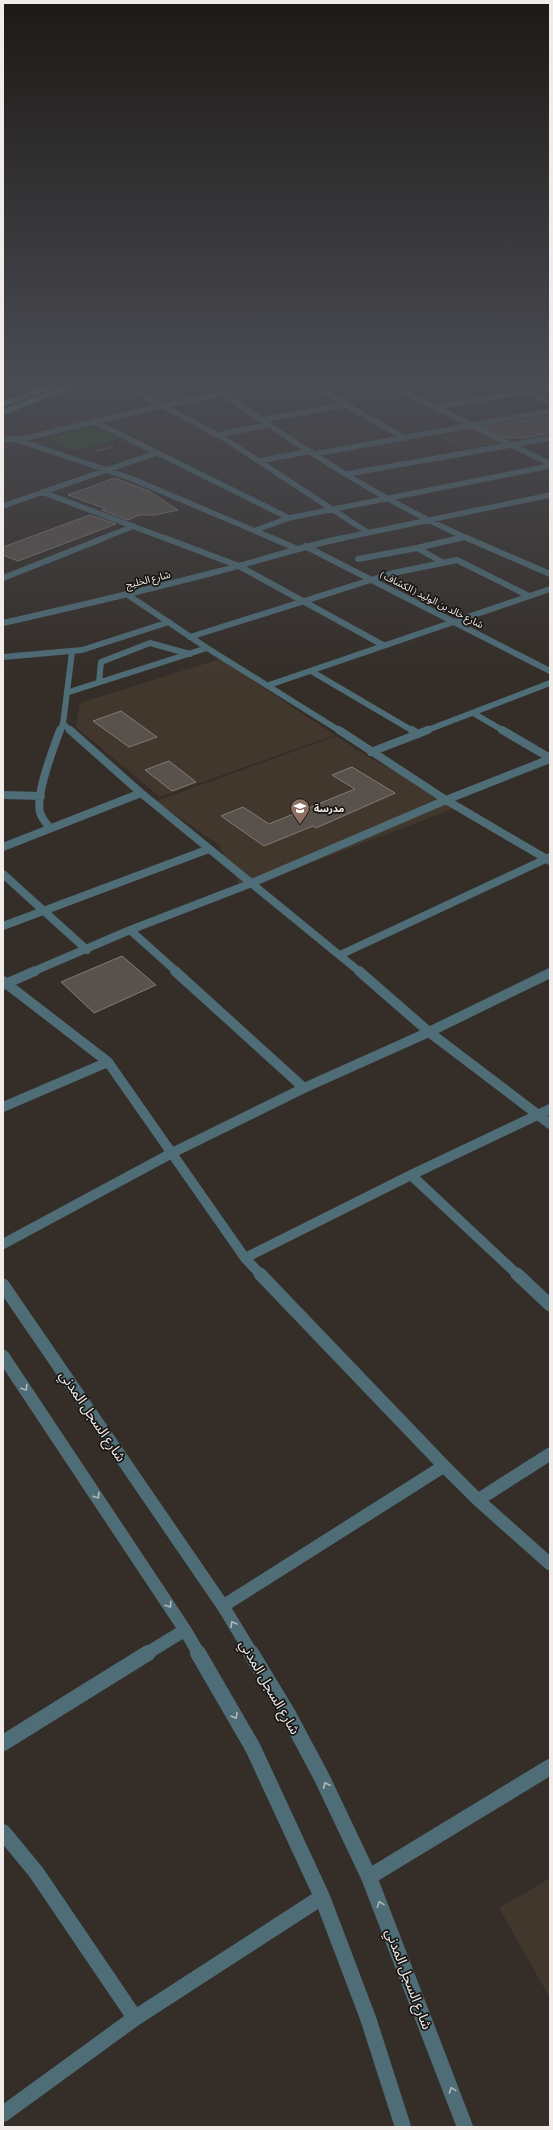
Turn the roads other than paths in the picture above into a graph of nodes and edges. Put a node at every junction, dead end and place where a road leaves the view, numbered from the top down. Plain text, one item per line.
1 (61, 485) edge
2 (144, 485) edge
3 (222, 485) edge
4 (297, 485) edge
5 (366, 485) edge
6 (449, 485) edge
7 (42, 492) junction
8 (550, 495) edge
9 (386, 498) junction
10 (3, 506) edge
11 (333, 509) junction
12 (289, 518) junction
13 (425, 520) junction
14 (134, 526) junction
15 (256, 530) junction
16 (368, 532) junction
17 (465, 537) junction
18 (305, 546) junction
19 (295, 548) junction
20 (417, 548) junction
21 (358, 559) dead end
22 (442, 562) junction
23 (239, 566) junction
24 (550, 574) edge
25 (3, 578) edge
26 (371, 579) junction
27 (550, 589) edge
28 (128, 595) junction
29 (529, 596) junction
30 (304, 602) junction
31 (453, 621) junction
32 (169, 622) junction
33 (3, 623) edge
34 (190, 637) junction
35 (383, 645) junction
36 (207, 648) junction
37 (72, 652) junction
38 (190, 654) junction
39 (3, 657) edge
40 (311, 671) junction
41 (550, 671) edge
42 (99, 682) junction
43 (550, 684) edge
44 (269, 685) junction
45 (69, 692) junction
46 (473, 713) junction
47 (63, 724) junction
48 (418, 734) junction
49 (371, 752) junction
50 (550, 758) edge
51 (141, 793) junction
52 (3, 795) edge
53 (41, 796) junction
54 (446, 800) junction
55 (50, 828) junction
56 (3, 847) edge
57 (209, 849) junction
58 (549, 859) edge
59 (3, 874) edge
60 (252, 883) junction
61 (43, 911) junction
62 (3, 926) edge
63 (130, 930) junction
64 (87, 950) junction
65 (340, 956) junction
66 (550, 973) edge
67 (4, 983) edge
68 (429, 1032) junction
69 (108, 1062) junction
70 (304, 1088) junction
71 (3, 1107) edge
72 (545, 1112) edge
73 (550, 1124) edge
74 (172, 1153) junction
75 (410, 1175) junction
76 (3, 1244) edge
77 (245, 1258) junction
78 (3, 1285) edge
79 (550, 1305) edge
80 (3, 1356) edge
81 (550, 1454) edge
82 (444, 1466) junction
83 (478, 1500) junction
84 (550, 1564) edge
85 (223, 1606) junction
86 (185, 1630) junction
87 (3, 1743) edge
88 (550, 1767) edge
89 (3, 1832) edge
90 (369, 1877) junction
91 (322, 1897) junction
92 (135, 2018) junction
93 (3, 2114) edge
94 (403, 2127) edge
95 (465, 2127) edge

1 - 7 street
2 - 15 street
3 - 12 street
4 - 11 street
5 - 9 street
6 - 9 street
7 - 10 street
7 - 14 street
8 - 13 street, شارع الخليج
9 - 11 street
9 - 13 street
11 - 12 street
11 - 16 street
12 - 15 street
13 - 16 street, شارع الخليج
13 - 17 street
14 - 23 street
14 - 25 street
15 - 19 street
16 - 18 street, شارع الخليج
17 - 20 street
17 - 24 street
18 - 19 street, شارع الخليج
18 - 26 street, شارع خالد بن الوليد ( الكشاف )
19 - 23 street, شارع الخليج
20 - 21 street
20 - 22 street
22 - 26 street
22 - 29 street
23 - 28 street, شارع الخليج
23 - 30 street
26 - 30 street
26 - 31 street, شارع خالد بن الوليد ( الكشاف )
27 - 29 street
28 - 32 street
28 - 33 street, شارع الخليج
29 - 31 street
30 - 34 street
30 - 35 street
31 - 35 street
31 - 41 street, شارع خالد بن الوليد ( الكشاف )
32 - 34 street
32 - 37 street
34 - 36 street
35 - 40 street
36 - 38 street
36 - 44 street
37 - 39 street
37 - 45 street
38 - 42 street
38 - 42 street
40 - 44 street
40 - 48 street
42 - 45 street
43 - 46 street
44 - 49 street
45 - 47 street
46 - 48 street
46 - 50 street
47 - 51 street
47 - 53 street
48 - 49 street
49 - 54 street
50 - 54 street
51 - 55 street
51 - 57 street
52 - 53 street
53 - 55 street
54 - 58 street
54 - 60 street
55 - 56 street
57 - 60 street
57 - 61 street
58 - 65 street
59 - 61 street
60 - 63 street
60 - 65 street
61 - 62 street
61 - 64 street
63 - 64 street
63 - 70 street
64 - 67 street
65 - 68 street
66 - 68 street
67 - 69 street
68 - 70 street
68 - 72 street
69 - 71 street
69 - 74 street
70 - 74 street
72 - 73 street
72 - 75 street
74 - 76 street
74 - 77 street
75 - 77 street
75 - 79 street
77 - 82 street
78 - 85 street, شارع السجل المدني
80 -> 86 street
81 - 83 street
82 - 83 street
82 - 85 street
83 - 84 street
90 -> 85 street, شارع السجل المدني
86 - 87 street
86 -> 91 street
88 - 90 street
89 - 92 street
95 -> 90 street, شارع السجل المدني
91 - 92 street
91 - 94 street
92 - 93 street

